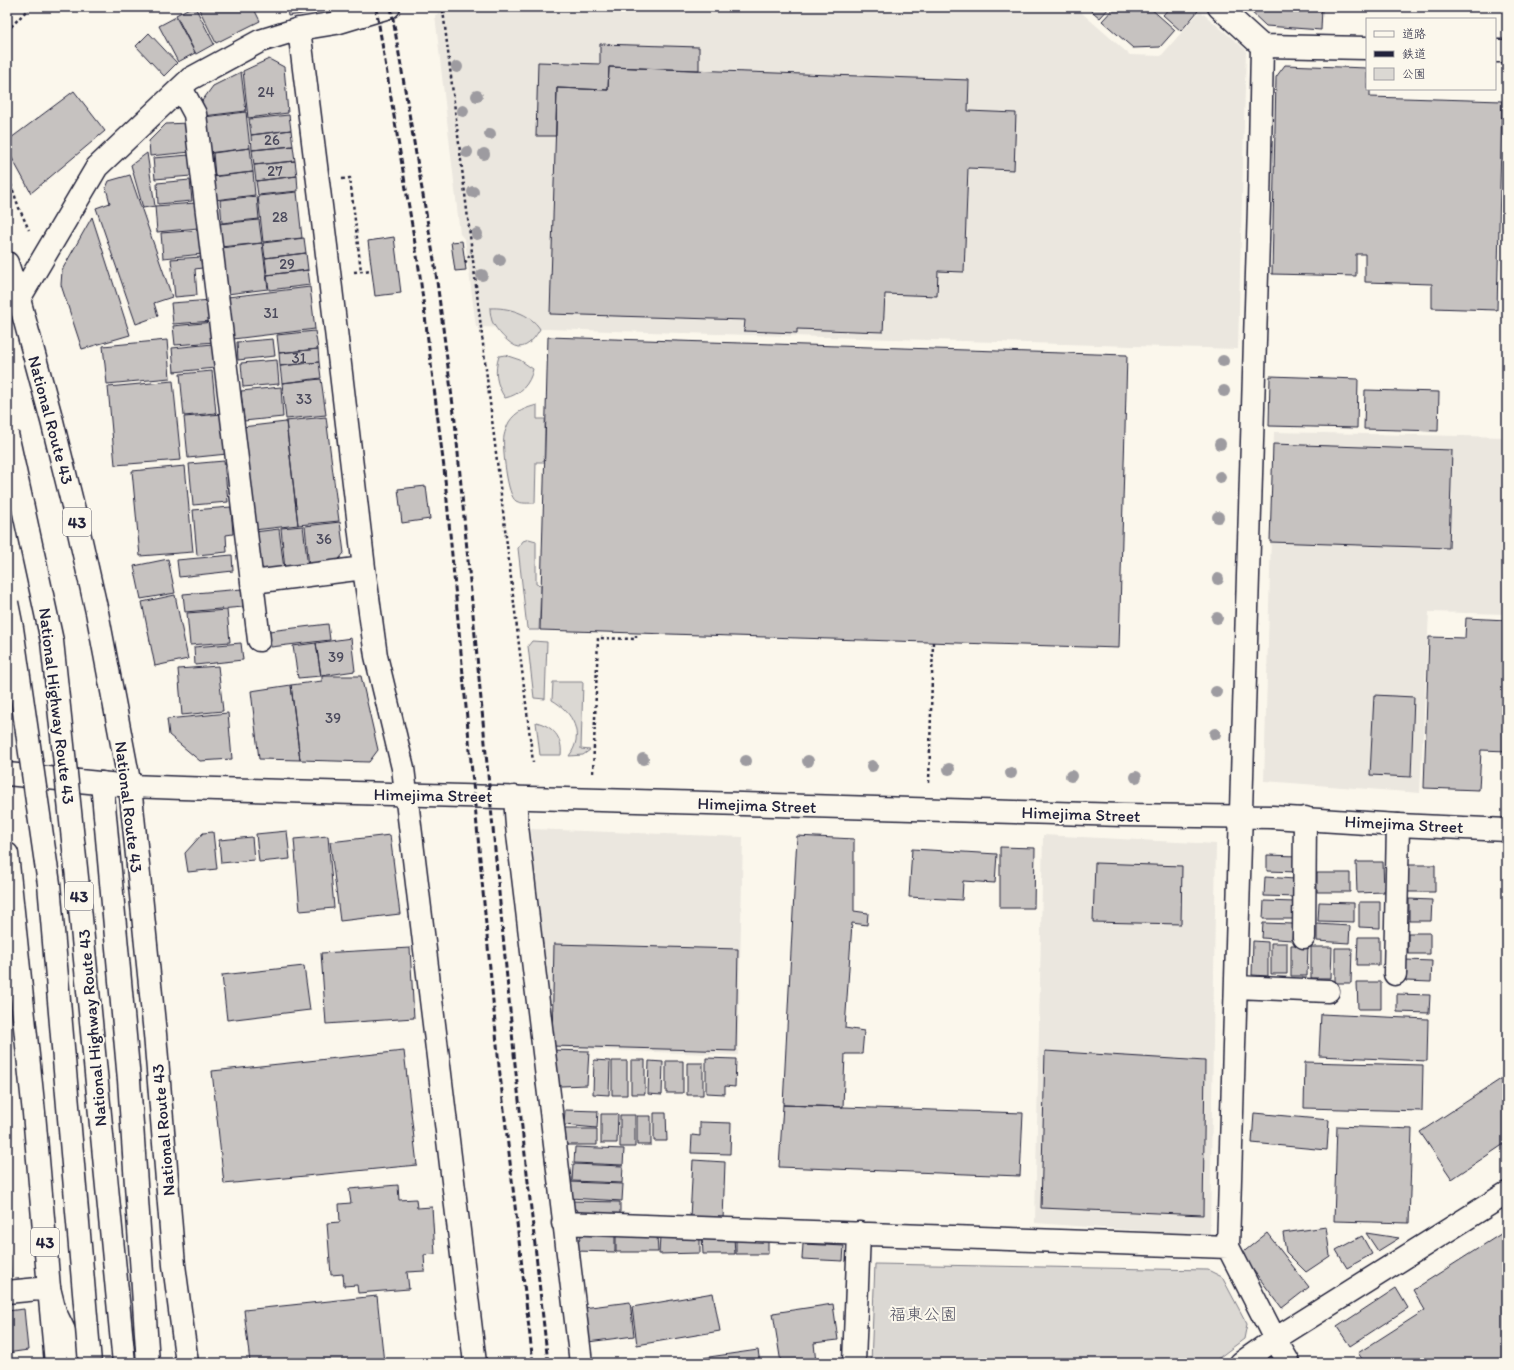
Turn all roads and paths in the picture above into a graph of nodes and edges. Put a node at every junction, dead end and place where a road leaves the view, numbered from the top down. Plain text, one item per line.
1 (30, 7) edge
2 (389, 7) edge
3 (1219, 7) edge
4 (442, 10) dead end
5 (299, 29) junction
6 (7, 31) edge
7 (1262, 46) junction
8 (1366, 48) edge
9 (1496, 51) edge
10 (1507, 51) edge
11 (181, 88) junction
12 (7, 173) edge
13 (318, 181) junction
14 (472, 252) junction
15 (44, 257) junction
16 (7, 263) edge
17 (465, 263) dead end
18 (372, 270) dead end
19 (361, 271) junction
20 (350, 273) dead end
21 (19, 299) junction
22 (7, 434) edge
23 (364, 568) junction
24 (253, 582) junction
25 (7, 603) edge
26 (636, 633) dead end
27 (259, 640) dead end
28 (933, 642) dead end
29 (533, 762) dead end
30 (7, 774) edge
31 (593, 774) dead end
32 (102, 783) junction
33 (929, 783) dead end
34 (130, 786) junction
35 (407, 794) junction
36 (515, 797) junction
37 (1240, 817) junction
38 (1306, 818) junction
39 (1398, 825) junction
40 (1507, 830) edge
41 (7, 854) edge
42 (1304, 937) dead end
43 (1396, 974) dead end
44 (1236, 987) junction
45 (1328, 991) dead end
46 (1507, 1193) edge
47 (563, 1223) junction
48 (859, 1233) junction
49 (1228, 1247) junction
50 (49, 1288) junction
51 (7, 1292) edge
52 (1275, 1339) junction
53 (56, 1363) edge
54 (84, 1363) edge
55 (90, 1363) edge
56 (124, 1363) edge
57 (148, 1363) edge
58 (187, 1363) edge
59 (475, 1363) edge
60 (581, 1363) edge
61 (854, 1363) edge
62 (1241, 1363) edge
63 (1289, 1363) edge

1 - 6 path
2 - 5 main road
3 - 7 main road
4 - 14 path
5 - 11 main road
5 - 13 main road
7 - 8 main road
7 - 37 main road
9 - 10 main road
11 - 15 main road
11 - 24 main road
12 - 15 path
13 - 19 path
13 - 23 main road
14 - 17 path
14 - 29 path
15 - 21 main road
16 - 21 main road, National Route 43 / 43
18 - 19 path
19 - 20 path
21 - 34 main road, National Route 43 / 43
22 - 56 main road, National Highway Route 43 / 43, bridge
23 - 24 main road
23 - 35 main road
24 - 27 main road
25 - 55 main road, National Highway Route 43 / 43, bridge
26 - 31 path
28 - 33 path
30 - 32 main road, Himejima Street
32 - 34 main road, Himejima Street
32 - 57 main road
34 - 35 main road, Himejima Street
34 - 58 main road, National Route 43 / 43
35 - 36 main road, Himejima Street
35 - 59 main road
36 - 37 main road, Himejima Street
36 - 47 main road
37 - 38 main road, Himejima Street
37 - 44 main road
38 - 39 main road, Himejima Street
38 - 42 main road
39 - 40 main road, Himejima Street
39 - 43 main road
41 - 50 main road, 43
44 - 45 main road
44 - 49 main road
46 - 52 main road
47 - 48 main road
47 - 60 main road
48 - 49 main road
48 - 61 main road
49 - 52 main road
50 - 51 main road
50 - 53 main road
50 - 54 main road, 43
52 - 62 main road
52 - 63 main road

